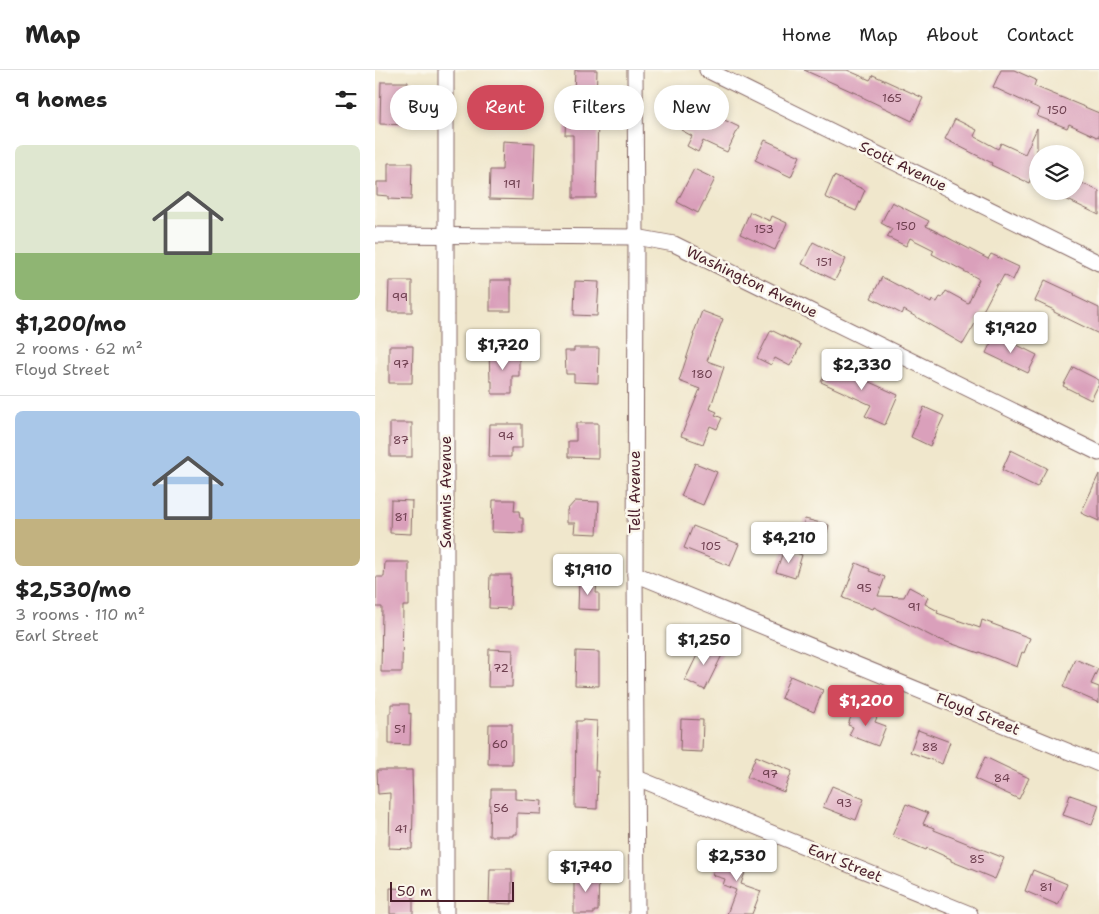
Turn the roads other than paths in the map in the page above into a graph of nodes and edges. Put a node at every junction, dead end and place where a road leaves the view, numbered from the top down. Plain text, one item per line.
1 (446, 70) edge
2 (635, 70) edge
3 (707, 70) edge
4 (375, 235) edge
5 (446, 235) junction
6 (636, 237) junction
7 (1099, 263) edge
8 (1099, 454) edge
9 (635, 574) junction
10 (1099, 764) edge
11 (637, 778) junction
12 (447, 914) edge
13 (637, 914) edge
14 (970, 914) edge

1 - 5 street, Sammis Avenue
2 - 6 street, Tell Avenue
3 - 7 street, Scott Avenue
4 - 5 street, Washington Avenue
5 - 6 street, Washington Avenue
5 - 12 street, Sammis Avenue
6 - 8 street, Washington Avenue
6 - 9 street, Tell Avenue
9 - 10 street, Floyd Street
9 - 11 street, Tell Avenue
11 - 13 street, Tell Avenue
11 - 14 street, Earl Street

